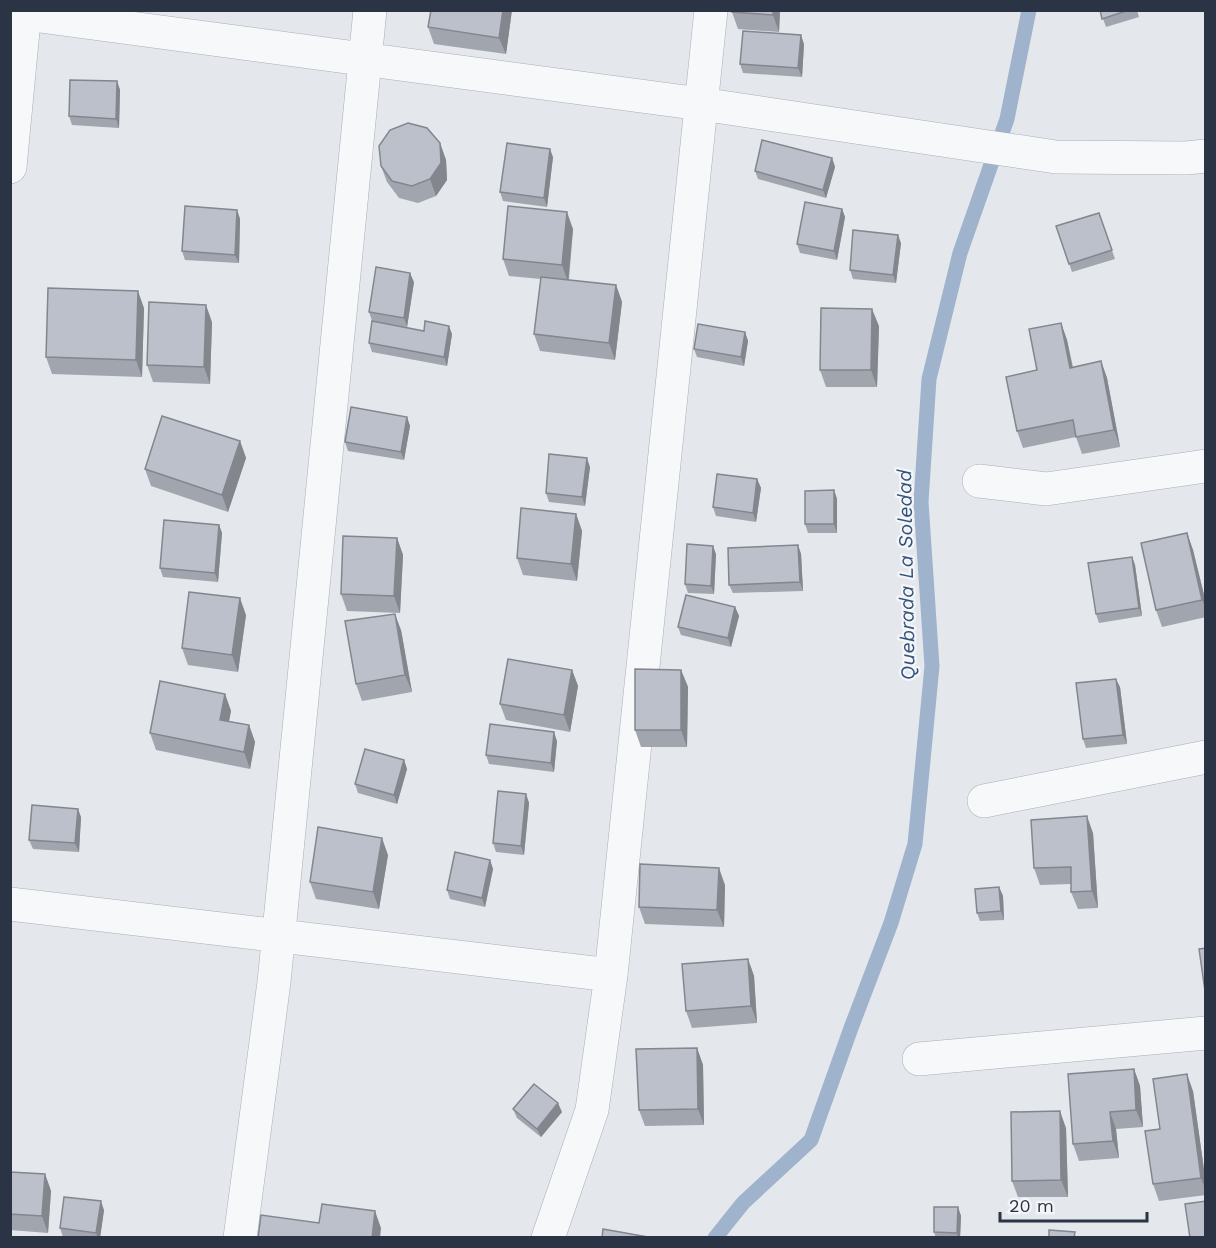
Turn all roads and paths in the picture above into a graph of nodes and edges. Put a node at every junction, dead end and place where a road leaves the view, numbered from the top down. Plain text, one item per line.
1 (370, 10) edge
2 (711, 10) edge
3 (20, 12) edge
4 (365, 59) junction
5 (701, 104) junction
6 (1206, 156) edge
7 (10, 167) edge
8 (1206, 466) edge
9 (979, 481) dead end
10 (1206, 757) edge
11 (984, 801) dead end
12 (10, 904) edge
13 (278, 936) junction
14 (611, 975) junction
15 (1206, 1033) edge
16 (919, 1059) dead end
17 (240, 1238) edge
18 (548, 1238) edge

1 - 4 street
2 - 5 street
3 - 4 street
3 - 7 street
4 - 5 street
4 - 13 street
5 - 6 street
5 - 14 street
8 - 9 street
10 - 11 street
12 - 13 street
13 - 14 street
13 - 17 street
14 - 18 street
15 - 16 street

